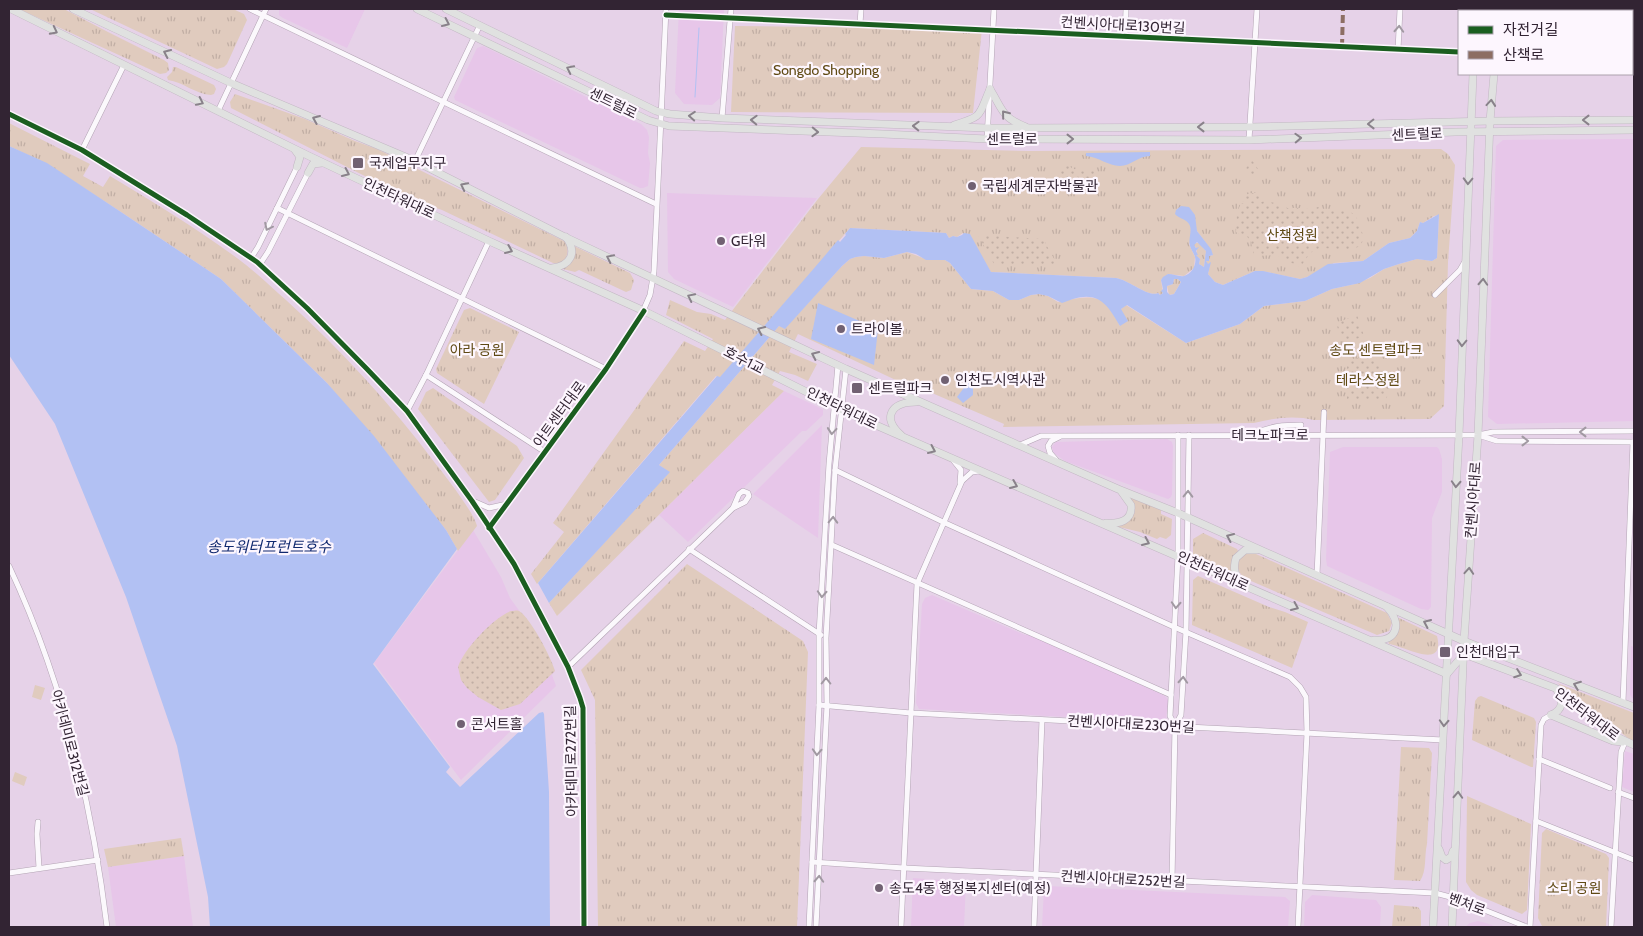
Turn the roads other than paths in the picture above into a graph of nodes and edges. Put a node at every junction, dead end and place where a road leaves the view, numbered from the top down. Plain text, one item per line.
1 (10, 9) edge
2 (72, 9) edge
3 (250, 9) edge
4 (266, 9) edge
5 (417, 9) edge
6 (446, 9) edge
7 (666, 9) edge
8 (730, 9) edge
9 (861, 9) edge
10 (994, 9) edge
11 (1126, 9) edge
12 (1256, 9) edge
13 (1400, 9) edge
14 (263, 15) junction
15 (666, 15) junction
16 (730, 19) junction
17 (860, 24) junction
18 (480, 25) junction
19 (994, 30) junction
20 (475, 37) junction
21 (1125, 37) junction
22 (1255, 43) junction
23 (1398, 50) junction
24 (1458, 52) edge
25 (124, 65) junction
26 (1473, 75) edge
27 (1494, 75) edge
28 (231, 83) junction
29 (990, 89) junction
30 (444, 102) junction
31 (218, 111) junction
32 (662, 113) junction
33 (9, 114) edge
34 (722, 118) junction
35 (1634, 120) edge
36 (1490, 121) junction
37 (1470, 122) junction
38 (662, 125) junction
39 (947, 127) junction
40 (1250, 127) junction
41 (987, 128) junction
42 (1030, 128) junction
43 (1634, 130) edge
44 (1470, 132) junction
45 (1489, 132) junction
46 (986, 139) junction
47 (1249, 140) junction
48 (291, 147) junction
49 (82, 150) junction
50 (415, 161) junction
51 (326, 163) junction
52 (297, 167) joint
53 (308, 173) joint
54 (656, 204) junction
55 (277, 208) junction
56 (288, 214) junction
57 (565, 237) junction
58 (489, 241) junction
59 (251, 258) junction
60 (1465, 260) junction
61 (260, 264) junction
62 (551, 268) junction
63 (654, 279) junction
64 (1435, 295) dead end
65 (462, 298) junction
66 (644, 311) junction
67 (710, 343) joint
68 (838, 365) junction
69 (606, 369) junction
70 (846, 369) junction
71 (426, 375) junction
72 (777, 376) joint
73 (922, 403) junction
74 (834, 406) junction
75 (842, 409) junction
76 (407, 411) junction
77 (1324, 412) dead end
78 (1302, 425) dead end
79 (1633, 431) edge
80 (1178, 435) junction
81 (1189, 435) junction
82 (1252, 435) junction
83 (1323, 435) junction
84 (1458, 435) junction
85 (1478, 435) junction
86 (1063, 436) junction
87 (905, 438) junction
88 (1634, 442) edge
89 (1019, 445) junction
90 (545, 452) junction
91 (950, 458) junction
92 (1062, 464) junction
93 (835, 470) junction
94 (981, 471) junction
95 (958, 489) junction
96 (1118, 489) junction
97 (472, 500) junction
98 (507, 503) junction
99 (733, 508) dead end
100 (1178, 513) junction
101 (1188, 518) junction
102 (943, 522) junction
103 (1101, 522) junction
104 (490, 528) junction
105 (832, 545) junction
106 (689, 549) junction
107 (1262, 551) junction
108 (1178, 556) junction
109 (1188, 560) junction
110 (9, 566) edge
111 (1627, 570) junction
112 (1634, 570) edge
113 (1317, 575) junction
114 (917, 584) junction
115 (1245, 585) junction
116 (1384, 604) junction
117 (1174, 627) junction
118 (1186, 631) junction
119 (1449, 633) junction
120 (820, 634) junction
121 (826, 638) junction
122 (1366, 638) junction
123 (1464, 641) junction
124 (1464, 654) junction
125 (568, 667) junction
126 (1447, 674) junction
127 (1555, 688) junction
128 (1171, 695) junction
129 (1622, 702) junction
130 (819, 705) junction
131 (826, 705) junction
132 (1634, 707) edge
133 (1559, 710) junction
134 (911, 713) junction
135 (1551, 715) junction
136 (1562, 719) junction
137 (1042, 720) junction
138 (1175, 726) junction
139 (1307, 733) junction
140 (1443, 740) junction
141 (1625, 742) junction
142 (1634, 746) edge
143 (1539, 759) junction
144 (1610, 788) dead end
145 (1618, 792) junction
146 (1634, 798) edge
147 (1536, 821) junction
148 (38, 822) dead end
149 (1438, 843) junction
150 (1456, 844) junction
151 (1615, 852) junction
152 (98, 860) junction
153 (1634, 860) edge
154 (812, 862) junction
155 (819, 863) junction
156 (39, 868) junction
157 (904, 868) junction
158 (9, 873) edge
159 (1037, 875) junction
160 (1172, 881) junction
161 (1300, 887) junction
162 (1435, 894) junction
163 (1454, 898) junction
164 (108, 927) edge
165 (584, 927) edge
166 (808, 927) edge
167 (816, 927) edge
168 (901, 927) edge
169 (1034, 927) edge
170 (1298, 927) edge
171 (1434, 927) edge
172 (1452, 927) edge
173 (1529, 927) edge
174 (1610, 927) edge

1 -> 25 main road, 인천타워대로
28 -> 2 main road
3 - 14 street
4 - 14 street
5 -> 20 main road, 센트럴로
6 - 18 main road, 센트럴로
7 - 15 street, 아트센터대로
8 - 16 street
9 - 17 street
10 - 19 street
11 - 21 street
12 - 22 street
23 -> 13 street
14 - 28 street
14 - 30 street
15 - 16 street, 컨벤시아대로130번길
15 - 32 street, 아트센터대로
16 - 17 street, 컨벤시아대로130번길
16 - 34 street
17 - 19 street, 컨벤시아대로130번길
18 - 20 street
32 -> 18 main road, 센트럴로
19 - 21 street, 컨벤시아대로130번길
19 - 29 street
20 - 30 street
20 - 38 main road, 센트럴로
21 - 22 street, 컨벤시아대로130번길
22 - 23 street, 컨벤시아대로130번길
22 - 40 street
23 - 24 street, 컨벤시아대로130번길
25 -> 31 main road, 인천타워대로
25 - 49 street
26 - 37 main road
36 -> 27 main road, 컨벤시아대로
28 - 31 street
50 -> 28 main road
29 - 39 main road
29 - 41 street
42 -> 29 main road
30 - 50 street
30 - 54 street
31 - 48 main road, 인천타워대로
34 -> 32 main road, 센트럴로
32 - 38 street, 아트센터대로
33 - 49 street, 아카데미로272번길
39 -> 34 main road, 센트럴로
35 -> 36 main road, 센트럴로
36 - 37 main road, 센트럴로
36 - 45 main road, 컨벤시아대로
37 -> 40 main road, 센트럴로
37 - 44 main road
38 -> 46 main road, 센트럴로
38 - 54 street, 아트센터대로
39 - 41 main road, 센트럴로
40 -> 42 main road, 센트럴로
40 - 47 street
41 - 42 main road, 센트럴로
41 - 46 street
43 - 45 main road, 센트럴로
44 - 45 main road, 센트럴로
47 -> 44 main road, 센트럴로
44 -> 60 main road, 컨벤시아대로
85 -> 45 main road, 컨벤시아대로
46 -> 47 main road, 센트럴로
48 - 51 main road, 인천타워대로
48 - 52 main road
49 - 59 street, 아카데미로272번길
57 -> 50 main road
51 - 53 main road
51 -> 58 main road, 인천타워대로
52 - 55 street
53 - 56 street
54 - 63 street, 아트센터대로
55 - 56 street
55 -> 59 street
56 - 61 street
56 - 65 street
57 - 62 main road
63 -> 57 main road
58 -> 62 main road, 인천타워대로
58 - 65 street
59 - 61 street, 아카데미로272번길
60 - 64 street
60 -> 84 main road, 컨벤시아대로
61 - 76 street, 아카데미로272번길
62 - 66 main road, 인천타워대로
63 - 66 street, 아트센터대로
68 -> 63 main road, 인천타워대로
65 - 69 street
65 - 71 street
66 - 67 main road, 인천타워대로
66 - 69 street, 아트센터대로
67 - 72 main road, 호수1교
68 - 70 main road, 인천타워대로
68 - 74 street
69 - 90 street, 아트센터대로
70 - 73 main road, 인천타워대로
70 - 75 street
71 - 76 street
71 - 90 street
72 - 74 main road, 인천타워대로
73 - 87 main road
73 - 89 main road, 인천타워대로
74 - 75 main road, 인천타워대로
74 -> 120 street
75 - 87 main road, 인천타워대로
75 - 93 street
76 - 97 street, 아카데미로272번길
77 - 83 street
78 - 82 street
79 -> 85 street, 테크노파크로
80 - 81 street, 테크노파크로
80 - 86 street, 테크노파크로
80 - 100 street
81 - 82 street, 테크노파크로
101 -> 81 street
82 - 83 street, 테크노파크로
83 - 84 street, 테크노파크로
83 - 113 street
84 - 85 street, 테크노파크로
84 -> 119 main road, 컨벤시아대로
85 -> 88 street, 테크노파크로
123 -> 85 main road, 컨벤시아대로
86 - 89 street, 테크노파크로
86 - 92 street
87 -> 91 main road, 인천타워대로
88 - 111 street
89 - 92 main road, 인천타워대로
90 - 98 street, 아트센터대로
91 - 94 main road, 인천타워대로
91 - 95 street
92 - 96 main road, 인천타워대로
93 - 102 street
105 -> 93 street
94 - 95 street
94 -> 103 main road, 인천타워대로
95 - 102 street
96 - 100 main road, 인천타워대로
96 - 103 main road
97 - 98 street
97 - 104 street, 아카데미로272번길
98 - 104 street, 아트센터대로
99 - 106 street
100 - 101 main road, 인천타워대로
100 - 108 street
107 -> 101 main road, 인천타워대로
101 - 109 street
102 - 114 street
102 - 117 street
103 -> 108 main road, 인천타워대로
104 - 125 street, 아카데미로272번길
105 - 114 street
105 - 121 street
106 - 120 street
106 - 125 street
107 - 113 main road, 인천타워대로
107 - 115 main road
108 - 109 main road, 인천타워대로
108 -> 117 street
109 - 115 main road, 인천타워대로
109 - 118 street
110 - 152 street, 아카데미로312번길
111 - 112 street
111 - 129 street
113 - 116 main road, 인천타워대로
114 - 128 street
114 - 134 street
115 -> 122 main road, 인천타워대로
119 -> 116 main road, 인천타워대로
116 - 122 main road
117 - 118 street
117 - 128 street
138 -> 118 street
118 - 139 street
119 - 123 main road, 인천타워대로
119 - 126 main road, 컨벤시아대로
120 - 121 street
120 - 130 street
131 -> 121 street
122 - 126 main road, 인천타워대로
123 - 124 main road, 컨벤시아대로
129 -> 123 main road, 인천타워대로
124 - 126 main road
124 -> 127 main road, 인천타워대로
150 -> 124 main road, 컨벤시아대로
125 - 165 street, 아카데미로272번길
126 -> 140 main road, 컨벤시아대로
127 - 133 main road
127 - 141 main road, 인천타워대로
128 - 138 street
129 - 132 main road, 인천타워대로
130 - 131 street, 컨벤시아대로230번길
130 -> 154 street
131 - 134 street, 컨벤시아대로230번길
131 - 155 street
133 - 135 main road
133 - 136 main road
134 - 137 street, 컨벤시아대로230번길
134 - 157 street
135 - 136 main road
135 - 143 street
136 - 141 main road
137 - 138 street, 컨벤시아대로230번길
137 - 159 street
138 - 139 street, 컨벤시아대로230번길
138 - 160 street
139 - 140 street, 컨벤시아대로230번길
139 - 161 street
140 - 149 main road, 컨벤시아대로
141 - 142 main road, 인천타워대로
141 - 145 street
143 - 144 street
143 - 147 street
145 - 146 street
145 - 151 street
147 - 151 street
147 - 173 street
148 - 156 street
149 - 150 main road
149 - 162 main road, 컨벤시아대로
150 - 163 main road, 컨벤시아대로
151 - 153 street
151 - 174 street
152 - 156 street
152 - 164 street, 아카데미로312번길
154 - 155 street, 컨벤시아대로252번길
154 - 166 street
155 - 157 street, 컨벤시아대로252번길
167 -> 155 street
156 - 158 street
157 - 159 street, 컨벤시아대로252번길
157 - 168 street
159 - 160 street, 컨벤시아대로252번길
159 - 169 street
160 - 161 street, 컨벤시아대로252번길
161 - 162 street, 컨벤시아대로252번길
161 - 170 street
162 - 163 street, 벤처로
162 - 171 main road, 컨벤시아대로
163 - 172 main road, 컨벤시아대로
163 - 173 street, 벤처로

